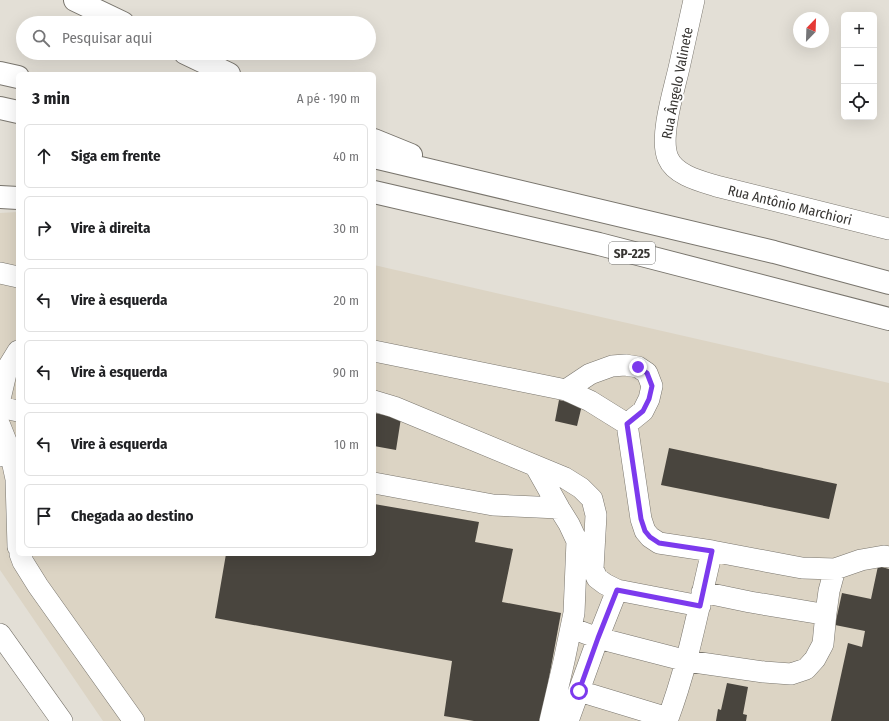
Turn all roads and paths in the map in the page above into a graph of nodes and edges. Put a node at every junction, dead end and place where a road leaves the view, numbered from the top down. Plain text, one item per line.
1 (75, 0) edge
2 (694, 0) edge
3 (108, 16) edge
4 (199, 60) edge
5 (224, 72) edge
6 (0, 73) edge
7 (16, 77) edge
8 (0, 108) edge
9 (16, 112) edge
10 (376, 141) edge
11 (376, 158) edge
12 (464, 178) junction
13 (692, 178) joint
14 (376, 192) edge
15 (0, 197) edge
16 (16, 198) edge
17 (376, 205) edge
18 (438, 206) junction
19 (889, 229) edge
20 (0, 273) edge
21 (16, 277) edge
22 (889, 283) edge
23 (889, 319) edge
24 (376, 351) edge
25 (16, 354) edge
26 (566, 390) junction
27 (0, 399) edge
28 (376, 402) edge
29 (0, 407) edge
30 (16, 411) edge
31 (627, 424) junction
32 (0, 426) edge
33 (5, 454) edge
34 (536, 466) junction
35 (16, 479) edge
36 (376, 483) edge
37 (559, 508) junction
38 (712, 551) junction
39 (21, 556) edge
40 (889, 557) edge
41 (835, 569) junction
42 (617, 590) junction
43 (701, 599) junction
44 (826, 613) junction
45 (571, 628) junction
46 (0, 634) edge
47 (598, 638) junction
48 (687, 661) junction
49 (579, 691) junction
50 (668, 719) edge
51 (62, 721) edge
52 (134, 721) edge
53 (550, 721) edge
54 (568, 721) edge

1 - 3 highway
2 - 13 street, Rua Ângelo Valinete
4 - 5 highway
6 - 7 highway
8 - 9 highway
10 - 12 highway
11 - 12 highway, SP-225
12 - 22 highway, SP-225
13 - 19 street, Rua Antônio Marchiori
14 - 18 highway, SP-225
15 - 16 highway
17 - 18 highway
18 - 23 highway, SP-225
20 - 21 street
24 - 26 street
25 - 27 street
26 - 31 street
26 - 31 street
28 - 34 street
29 - 30 street
31 - 38 street
32 - 33 street
33 - 35 street
34 - 37 street
34 - 42 street
36 - 37 street
37 - 45 street
38 - 41 street
38 - 43 street
39 - 52 street
40 - 41 street
41 - 44 street
42 - 43 street
42 - 47 street
43 - 44 street
43 - 48 street
44 - 48 street
45 - 47 street
45 - 53 street
46 - 51 street
47 - 48 street
47 - 49 street
48 - 50 street
49 - 50 street
49 - 54 street

